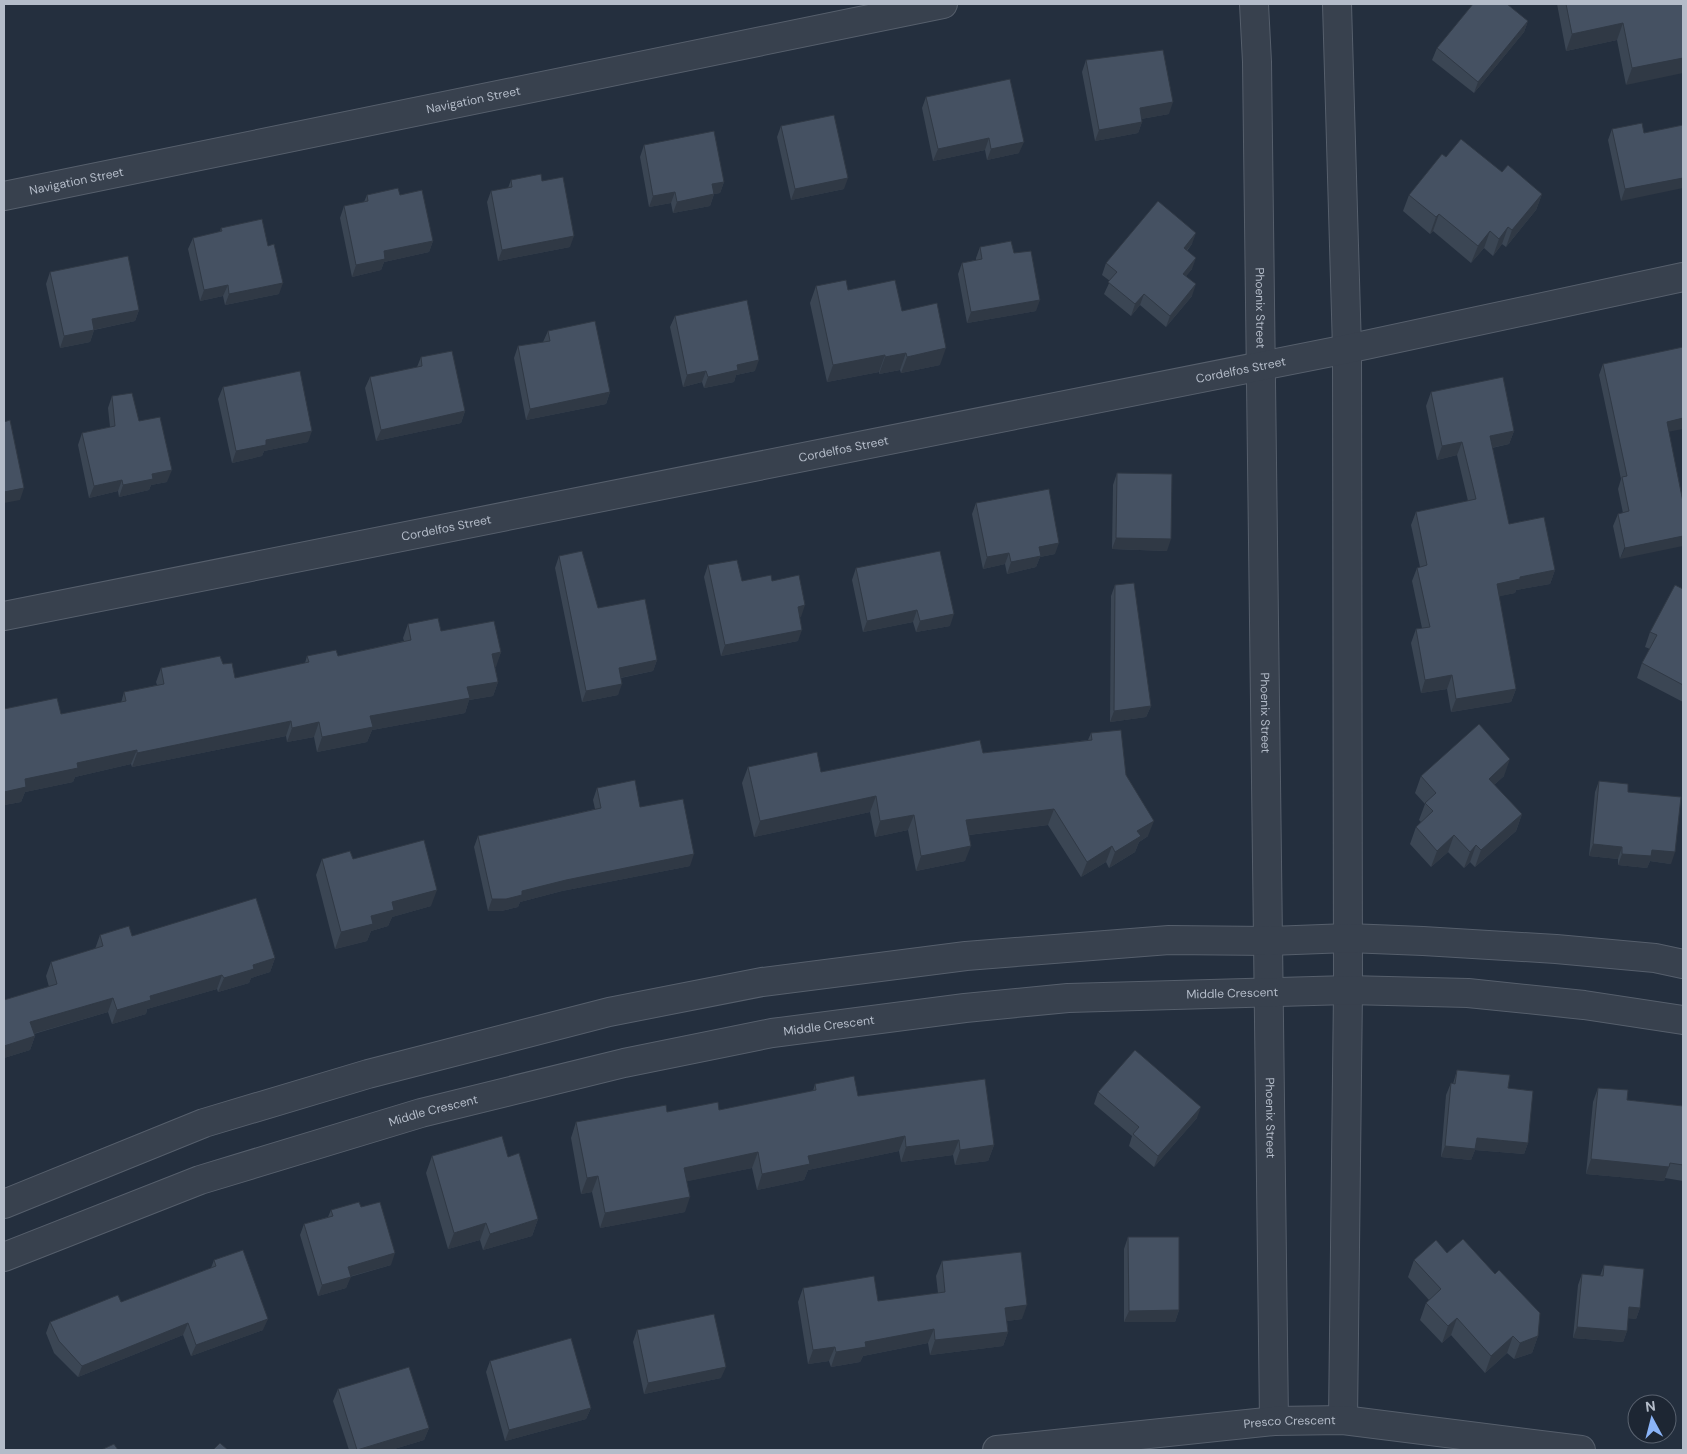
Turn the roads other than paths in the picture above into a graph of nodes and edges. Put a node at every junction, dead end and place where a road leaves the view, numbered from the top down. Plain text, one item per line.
1 (943, 4) edge
2 (1254, 4) edge
3 (1337, 4) edge
4 (4, 196) edge
5 (1683, 277) edge
6 (1347, 349) junction
7 (1261, 365) junction
8 (4, 616) edge
9 (1348, 938) junction
10 (1269, 941) junction
11 (1683, 964) edge
12 (1348, 990) junction
13 (1270, 992) junction
14 (1683, 1020) edge
15 (4, 1204) edge
16 (4, 1257) edge
17 (1343, 1420) junction
18 (1274, 1421) junction
19 (997, 1450) edge
20 (1581, 1450) edge

1 - 4 street, Navigation Street
2 - 7 street, Phoenix Street
3 - 6 street
5 - 6 street, Cordelfos Street
6 - 7 street, Cordelfos Street
6 - 9 street
7 - 8 street, Cordelfos Street
7 - 10 street, Phoenix Street
9 - 10 street
9 - 11 street
9 - 12 street
10 - 13 street, Phoenix Street
10 - 15 street
12 - 13 street, Middle Crescent
12 - 14 street, Middle Crescent
12 - 17 street
13 - 16 street, Middle Crescent
13 - 18 street, Phoenix Street
17 - 18 street, Presco Crescent
17 - 20 street, Presco Crescent
18 - 19 street, Presco Crescent

